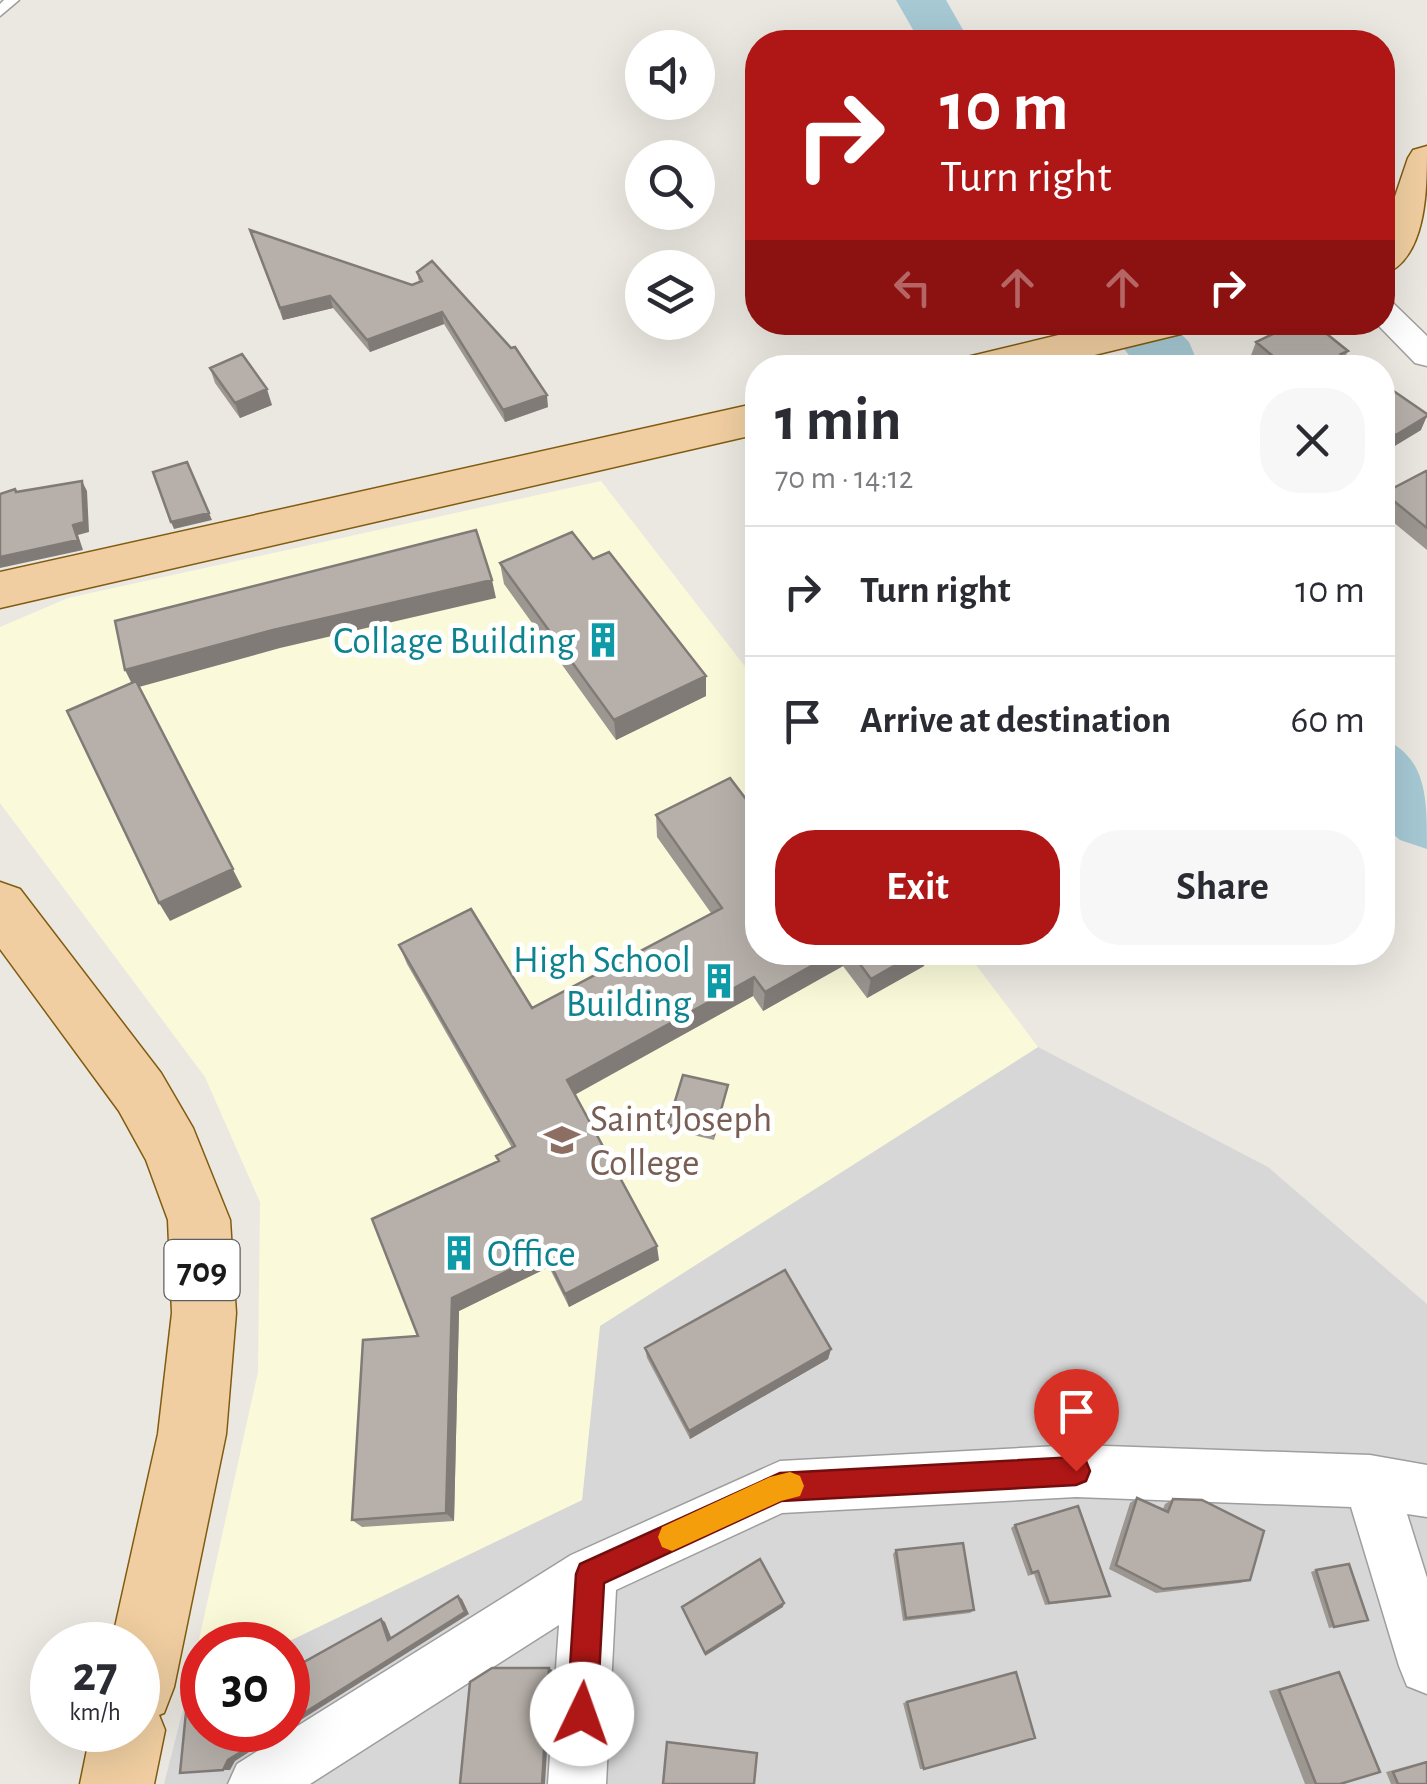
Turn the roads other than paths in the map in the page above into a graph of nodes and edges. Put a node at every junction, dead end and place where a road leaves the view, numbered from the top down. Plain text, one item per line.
1 (12, 0) edge
2 (0, 12) edge
3 (1427, 158) edge
4 (1395, 245) edge
5 (1395, 323) edge
6 (1119, 335) edge
7 (1034, 355) edge
8 (1427, 356) edge
9 (745, 421) edge
10 (0, 590) edge
11 (0, 906) edge
12 (1370, 1481) junction
13 (1427, 1491) edge
14 (590, 1574) junction
15 (152, 1622) edge
16 (1427, 1666) edge
17 (124, 1752) edge
18 (117, 1784) edge
19 (257, 1784) edge
20 (578, 1784) edge

1 - 2 lane
3 - 4 main road
5 - 8 street
6 - 7 main road
9 - 10 main road
11 - 15 main road, 709
12 - 13 street
12 - 14 street
12 - 16 street
14 - 19 street
14 - 20 street
17 - 18 main road

